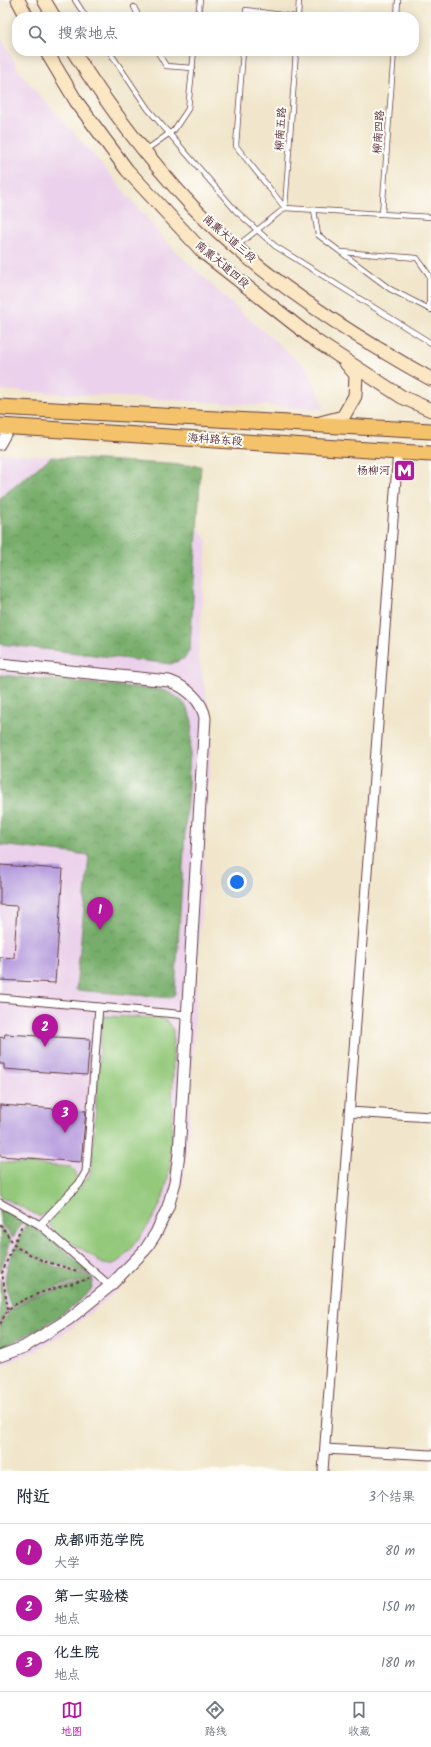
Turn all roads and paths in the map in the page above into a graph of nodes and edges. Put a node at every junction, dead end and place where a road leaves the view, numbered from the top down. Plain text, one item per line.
1 (18, 0) edge
2 (44, 0) edge
3 (75, 0) edge
4 (200, 0) edge
5 (299, 0) edge
6 (398, 0) edge
7 (134, 7) dead end
8 (24, 12) edge
9 (51, 12) edge
10 (83, 12) edge
11 (136, 12) edge
12 (199, 12) edge
13 (246, 12) edge
14 (261, 12) edge
15 (298, 12) edge
16 (397, 12) edge
17 (49, 56) edge
18 (76, 56) edge
19 (112, 56) edge
20 (160, 56) edge
21 (193, 56) edge
22 (243, 56) edge
23 (296, 56) edge
24 (394, 56) edge
25 (192, 68) junction
26 (169, 133) junction
27 (145, 151) junction
28 (285, 208) junction
29 (314, 210) junction
30 (382, 214) junction
31 (431, 217) edge
32 (257, 230) junction
33 (236, 247) junction
34 (341, 252) junction
35 (430, 310) edge
36 (431, 343) edge
37 (342, 358) junction
38 (431, 379) edge
39 (0, 407) edge
40 (431, 410) edge
41 (318, 424) junction
42 (5, 426) edge
43 (431, 431) edge
44 (0, 445) edge
45 (398, 451) junction
46 (431, 454) edge
47 (0, 664) edge
48 (0, 998) edge
49 (99, 1007) junction
50 (187, 1015) junction
51 (350, 1112) junction
52 (431, 1117) edge
53 (0, 1204) edge
54 (26, 1217) junction
55 (0, 1224) edge
56 (40, 1225) junction
57 (14, 1243) junction
58 (78, 1271) dead end
59 (1, 1275) edge
60 (99, 1277) junction
61 (110, 1286) junction
62 (8, 1309) junction
63 (0, 1324) edge
64 (0, 1356) edge
65 (325, 1449) junction
66 (431, 1455) edge
67 (323, 1471) edge

1 - 8 main road
2 - 9 main road
3 - 10 lane
4 - 12 lane
5 - 15 lane
6 - 16 lane
7 - 11 lane
13 - 14 lane
17 - 37 main road, 南熏大道四段
18 - 27 main road, 南熏大道三段
19 - 26 lane
20 - 25 lane
21 - 25 lane
22 - 28 lane
23 - 28 lane, 柳南五路
24 - 30 lane, 柳南四路
25 - 26 lane
26 - 27 lane
26 - 32 lane
27 - 33 main road, 南熏大道三段
28 - 29 lane
28 - 32 lane
29 - 30 lane
29 - 34 lane
30 - 31 lane
32 - 33 lane
32 - 36 lane
33 - 38 main road, 南熏大道三段
34 - 35 lane
34 - 35 lane
37 - 40 main road, 南熏大道四段
37 - 41 main road
39 - 41 main road, 海科路东段
41 - 43 main road, 海科路东段
42 - 44 street
42 - 45 main road, 海科路东段
45 - 46 main road, 海科路东段
45 - 51 street
47 - 50 street
48 - 49 street
49 - 50 street
49 - 56 street
50 - 61 street
51 - 52 street
51 - 65 street
53 - 54 street
54 - 56 street
54 - 57 path
55 - 57 path
56 - 60 street
57 - 58 path
57 - 59 path
59 - 62 path
60 - 61 street
60 - 62 path
61 - 64 street
62 - 63 path
65 - 66 street
65 - 67 street

